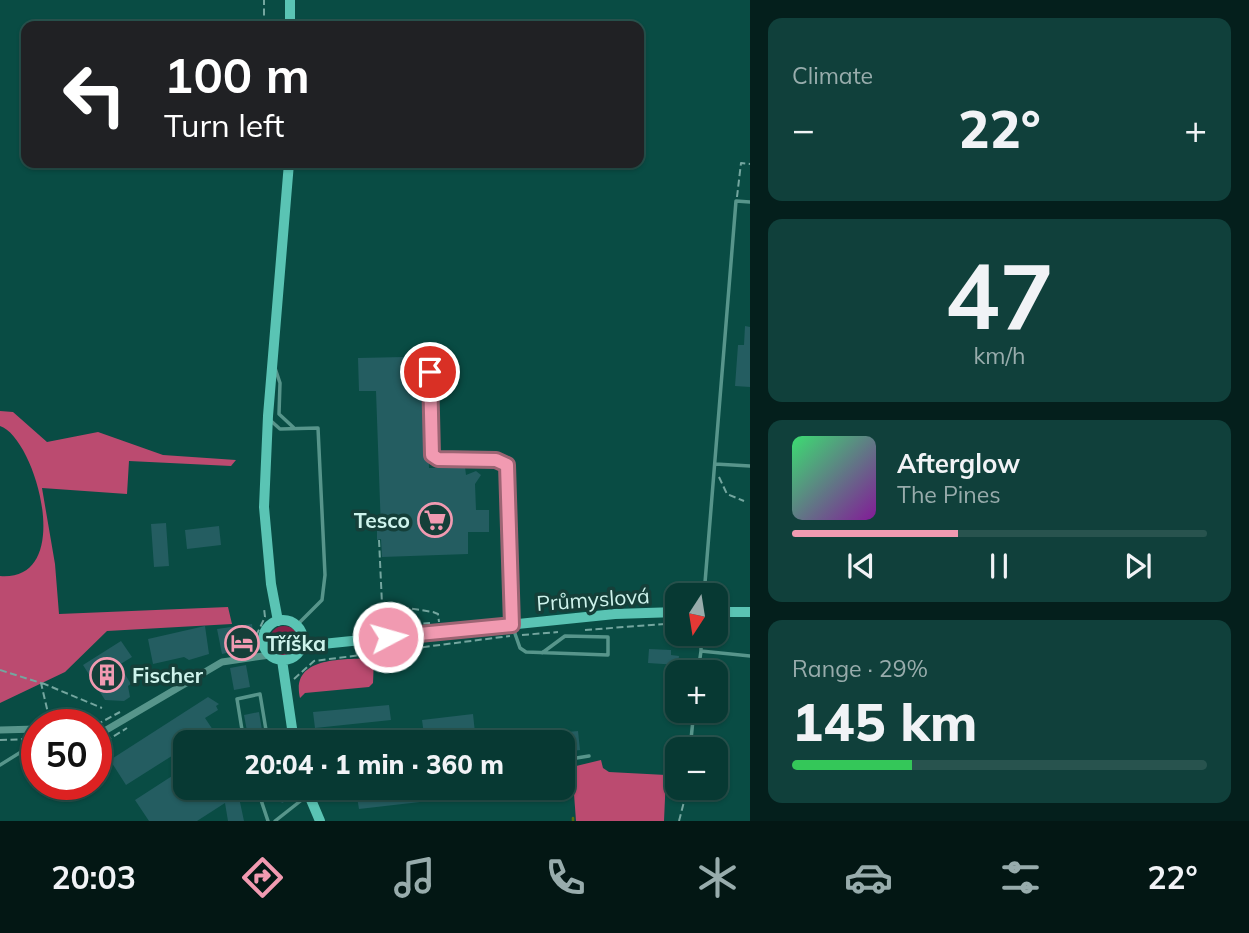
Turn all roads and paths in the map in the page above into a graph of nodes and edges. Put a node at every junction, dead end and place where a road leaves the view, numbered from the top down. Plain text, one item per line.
1 (264, 0) edge
2 (290, 0) edge
3 (264, 21) edge
4 (290, 21) edge
5 (750, 164) edge
6 (289, 168) edge
7 (736, 201) junction
8 (750, 202) edge
9 (273, 360) junction
10 (411, 372) dead end
11 (268, 416) junction
12 (295, 428) junction
13 (715, 464) junction
14 (750, 466) edge
15 (744, 501) dead end
16 (379, 540) dead end
17 (705, 583) edge
18 (665, 612) edge
19 (728, 612) edge
20 (750, 612) edge
21 (278, 621) junction
22 (665, 624) edge
23 (297, 625) junction
24 (512, 625) junction
25 (371, 627) dead end
26 (580, 630) dead end
27 (567, 631) dead end
28 (516, 636) junction
29 (263, 640) junction
30 (303, 646) junction
31 (701, 646) edge
32 (701, 651) junction
33 (542, 653) junction
34 (270, 655) junction
35 (250, 656) junction
36 (750, 656) edge
37 (282, 660) junction
38 (700, 660) edge
39 (0, 670) edge
40 (41, 683) junction
41 (291, 686) dead end
42 (102, 708) dead end
43 (47, 709) edge
44 (131, 725) dead end
45 (112, 727) edge
46 (21, 729) edge
47 (0, 730) edge
48 (242, 730) edge
49 (266, 730) edge
50 (292, 730) edge
51 (112, 737) edge
52 (0, 740) edge
53 (21, 740) edge
54 (21, 752) edge
55 (589, 757) dead end
56 (575, 759) edge
57 (0, 765) edge
58 (261, 800) edge
59 (262, 800) edge
60 (297, 800) edge
61 (311, 800) edge
62 (684, 800) edge
63 (262, 804) junction
64 (268, 821) edge
65 (275, 821) edge
66 (320, 821) edge
67 (679, 821) edge

1 - 3 path
2 - 4 main road
5 - 7 path
6 - 9 main road
7 - 8 lane
7 - 13 lane
9 - 11 main road
9 - 12 lane
10 - 24 lane
11 - 12 lane
11 - 21 main road
12 - 23 lane
13 - 14 lane
13 - 15 path
13 - 17 lane
16 - 25 path
18 - 24 main road, Průmyslová
19 - 20 main road
21 - 23 main road
21 - 29 main road
22 - 26 path
23 - 30 main road
24 - 28 lane
24 - 30 main road, Průmyslová
27 - 28 path
28 - 33 lane
28 - 41 path
29 - 34 main road
29 - 35 street
30 - 37 main road
31 - 32 lane
32 - 36 lane
32 - 38 lane
33 - 33 lane
34 - 35 street
34 - 37 main road
35 - 45 street
37 - 50 main road
39 - 40 path
40 - 42 path
40 - 43 path
44 - 51 path
46 - 47 street
48 - 49 lane
52 - 53 path
54 - 57 lane
55 - 56 lane
58 - 63 lane
59 - 63 lane
60 - 65 lane
61 - 66 main road
62 - 67 path
63 - 64 lane

